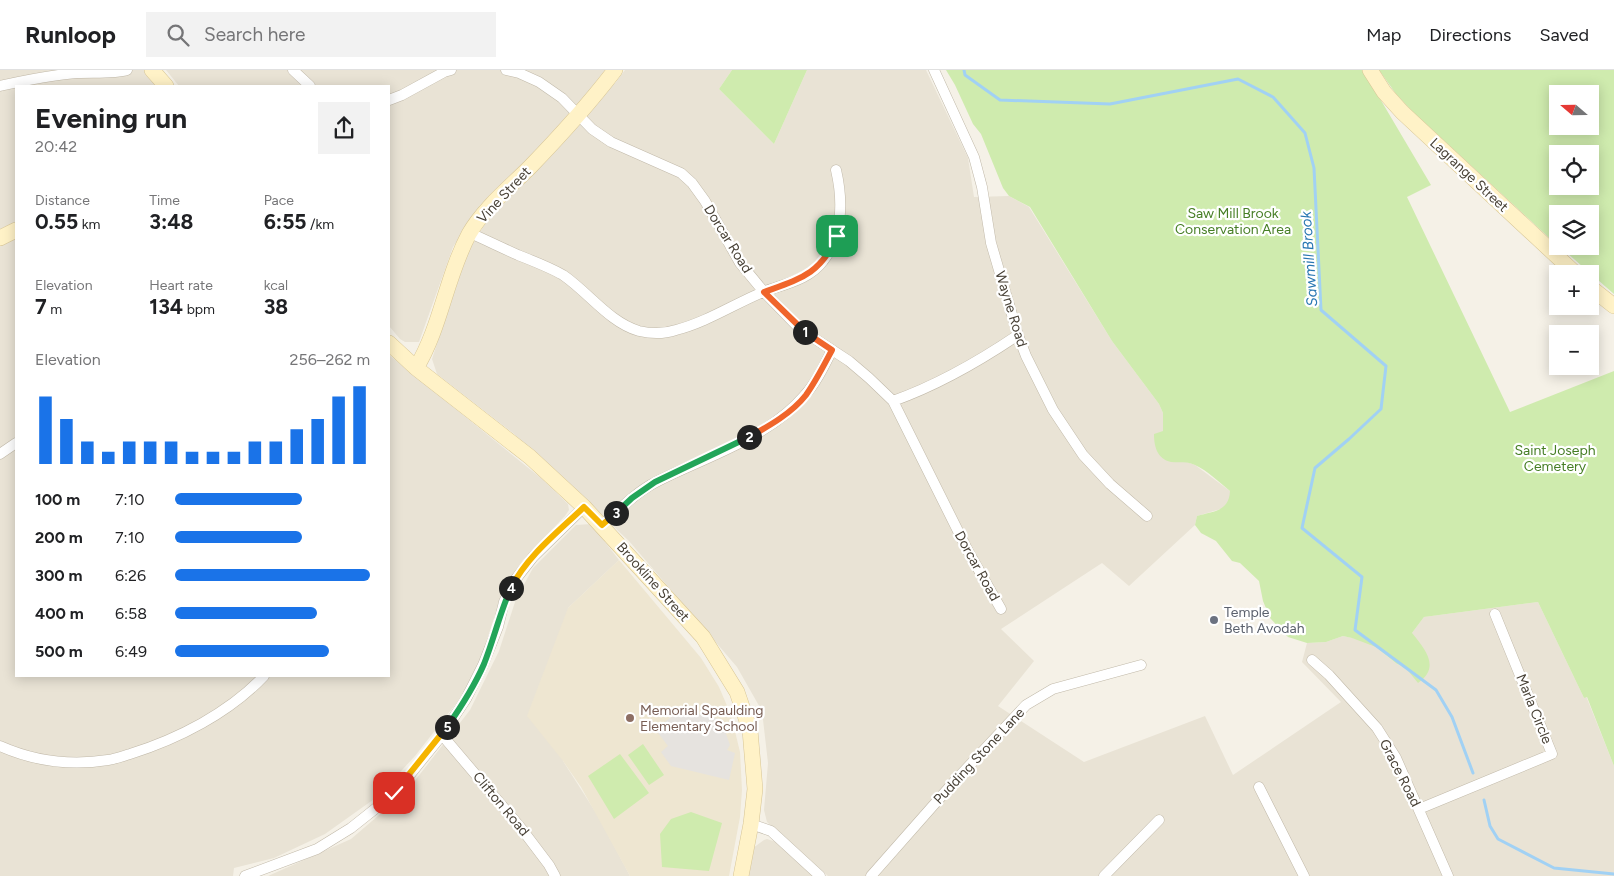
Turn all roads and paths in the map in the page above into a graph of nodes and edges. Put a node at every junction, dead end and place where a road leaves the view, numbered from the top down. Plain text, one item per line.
1 (127, 70) edge
2 (152, 70) edge
3 (293, 70) edge
4 (451, 70) edge
5 (506, 70) edge
6 (615, 70) edge
7 (934, 70) edge
8 (1370, 70) edge
9 (165, 85) edge
10 (309, 85) edge
11 (0, 86) edge
12 (390, 100) edge
13 (578, 116) junction
14 (836, 170) dead end
15 (15, 230) edge
16 (470, 233) junction
17 (0, 238) edge
18 (1566, 265) edge
19 (764, 292) junction
20 (1599, 294) edge
21 (1614, 306) edge
22 (1018, 335) junction
23 (390, 344) edge
24 (832, 350) junction
25 (416, 368) junction
26 (893, 401) junction
27 (15, 444) edge
28 (0, 454) edge
29 (584, 507) junction
30 (1147, 516) dead end
31 (602, 525) junction
32 (1001, 609) dead end
33 (1496, 614) dead end
34 (1312, 660) dead end
35 (1141, 665) dead end
36 (263, 677) edge
37 (442, 735) junction
38 (0, 746) edge
39 (1258, 787) dead end
40 (1419, 809) junction
41 (1159, 820) dead end
42 (751, 824) junction
43 (242, 876) edge
44 (555, 876) edge
45 (741, 876) edge
46 (820, 876) edge
47 (871, 876) edge
48 (1104, 876) edge
49 (1304, 876) edge
50 (1448, 876) edge

1 - 11 street
2 - 9 main road
3 - 10 street
4 - 12 street
5 - 13 street, Dorcar Road
6 - 13 main road, Vine Street
7 - 22 street, Wayne Road
8 - 18 main road, Lagrange Street
13 - 16 main road, Vine Street
13 - 19 street, Dorcar Road
14 - 19 street
15 - 17 main road
16 - 19 street
16 - 25 main road, Vine Street
19 - 24 street, Dorcar Road
20 - 21 main road
22 - 26 street
22 - 30 street, Wayne Road
23 - 25 main road, Brookline Street
24 - 26 street, Dorcar Road
24 - 31 street
25 - 29 main road, Brookline Street
26 - 32 street, Dorcar Road
27 - 28 street
29 - 31 main road, Brookline Street
29 - 37 street
31 - 42 main road, Brookline Street
33 - 40 street, Marla Circle
34 - 40 street, Grace Road
35 - 47 street, Pudding Stone Lane
36 - 38 street
37 - 43 street
37 - 44 street, Clifton Road
39 - 49 street
40 - 50 street, Grace Road
41 - 48 street
42 - 45 main road, Brookline Street
42 - 46 street

